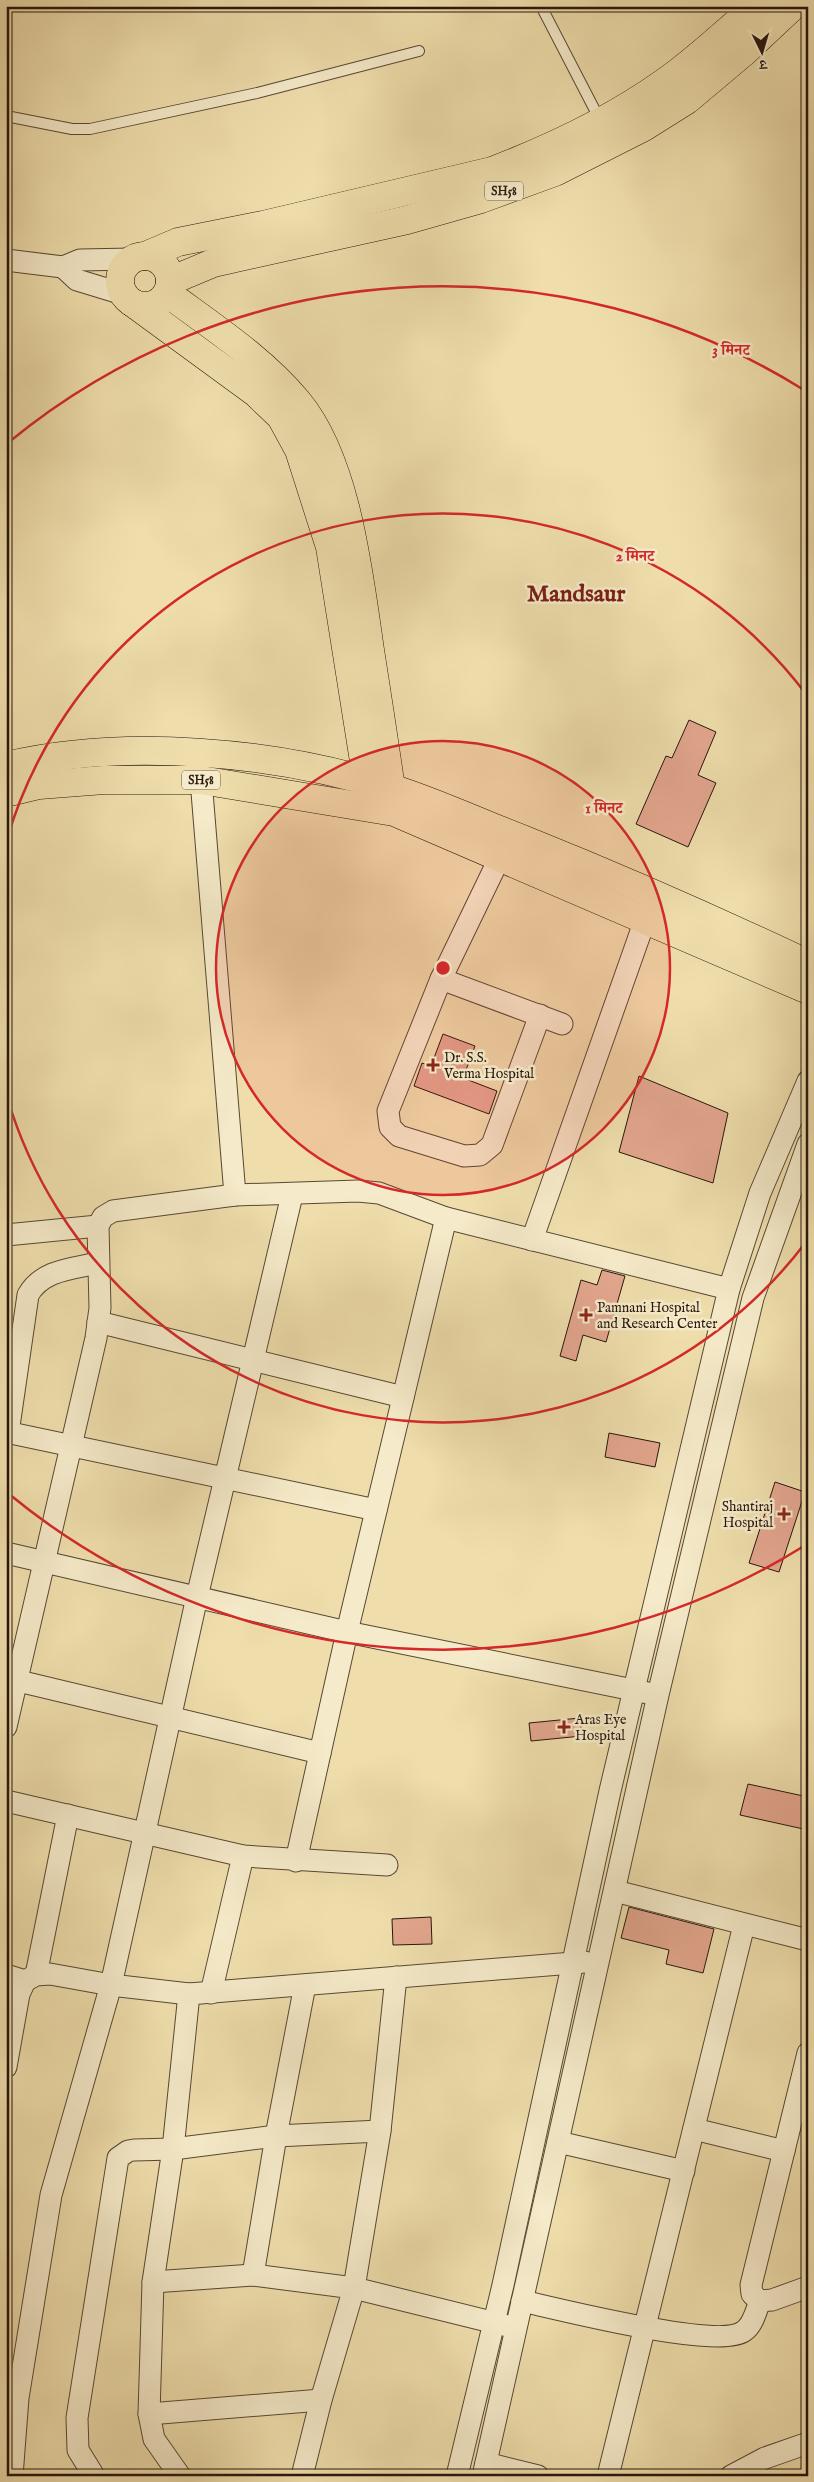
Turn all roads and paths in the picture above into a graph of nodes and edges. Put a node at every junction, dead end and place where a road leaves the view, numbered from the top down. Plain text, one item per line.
1 (541, 6) edge
2 (757, 6) edge
3 (793, 6) edge
4 (420, 51) dead end
5 (6, 116) edge
6 (602, 123) junction
7 (139, 257) junction
8 (6, 260) edge
9 (63, 267) junction
10 (169, 287) junction
11 (128, 298) junction
12 (6, 766) edge
13 (200, 780) junction
14 (6, 793) edge
15 (381, 798) junction
16 (500, 857) junction
17 (645, 920) junction
18 (808, 964) edge
19 (440, 979) junction
20 (808, 990) edge
21 (540, 1016) junction
22 (562, 1024) dead end
23 (808, 1082) edge
24 (808, 1144) edge
25 (292, 1194) junction
26 (234, 1196) junction
27 (446, 1218) junction
28 (98, 1226) junction
29 (6, 1235) edge
30 (532, 1240) junction
31 (98, 1263) junction
32 (729, 1289) junction
33 (98, 1322) junction
34 (253, 1360) junction
35 (403, 1397) junction
36 (7, 1432) edge
37 (70, 1446) junction
38 (225, 1479) junction
39 (376, 1510) junction
40 (6, 1553) edge
41 (43, 1561) junction
42 (197, 1597) junction
43 (347, 1632) junction
44 (12, 1679) edge
45 (635, 1690) junction
46 (658, 1695) junction
47 (170, 1716) junction
48 (6, 1728) edge
49 (320, 1753) junction
50 (6, 1801) edge
51 (68, 1814) junction
52 (143, 1833) junction
53 (243, 1856) junction
54 (296, 1861) junction
55 (387, 1865) dead end
56 (615, 1891) junction
57 (744, 1925) junction
58 (808, 1940) edge
59 (599, 1961) junction
60 (572, 1963) junction
61 (22, 1977) edge
62 (396, 1977) junction
63 (111, 1985) junction
64 (305, 1985) junction
65 (211, 1993) junction
66 (189, 1994) junction
67 (808, 2053) edge
68 (6, 2067) edge
69 (804, 2081) edge
70 (694, 2129) junction
71 (380, 2131) junction
72 (276, 2136) junction
73 (558, 2142) junction
74 (172, 2149) junction
75 (784, 2150) junction
76 (684, 2171) junction
77 (253, 2275) junction
78 (153, 2282) junction
79 (808, 2287) edge
80 (354, 2288) junction
81 (522, 2301) junction
82 (760, 2301) junction
83 (494, 2324) junction
84 (516, 2327) junction
85 (645, 2328) junction
86 (321, 2400) junction
87 (149, 2414) junction
88 (808, 2444) edge
89 (484, 2470) edge
90 (12, 2476) edge
91 (94, 2476) edge
92 (180, 2476) edge
93 (302, 2476) edge
94 (456, 2476) edge
95 (538, 2476) edge
96 (608, 2476) edge
97 (731, 2476) edge

1 - 6 lane
2 - 6 main road, SH58
3 - 10 main road, SH58
4 - 5 lane
6 - 7 main road, SH58
7 - 9 street
7 - 10 main road
7 - 11 main road
8 - 9 street
9 - 11 street
10 - 11 main road, SH58
10 - 15 main road
11 - 15 main road
12 - 15 main road, SH58
13 - 14 main road, SH58
13 - 15 main road, SH58
13 - 26 street
15 - 16 main road
15 - 18 main road
16 - 17 main road
16 - 19 street
17 - 20 main road
17 - 30 street
19 - 21 street
19 - 21 street
21 - 22 street
23 - 32 street
24 - 46 street
25 - 26 street
25 - 27 street
25 - 34 street
26 - 28 street
27 - 30 street
27 - 35 street
28 - 29 street
28 - 31 street
30 - 32 street
31 - 33 street
31 - 36 street
32 - 45 street
33 - 34 street
33 - 37 street
34 - 35 street
34 - 38 street
35 - 39 street
36 - 37 street
37 - 38 street
37 - 41 street
38 - 39 street
38 - 42 street
39 - 43 street
40 - 41 street
41 - 42 street
41 - 44 street
42 - 43 street
42 - 47 street
43 - 45 street
43 - 49 street
44 - 47 street
44 - 48 street
45 - 46 street
45 - 60 street
46 - 56 street
47 - 49 street
47 - 52 street
49 - 54 street
50 - 51 street
51 - 52 street
51 - 61 street
52 - 53 street
52 - 63 street
53 - 54 street
53 - 65 street
54 - 55 street
56 - 57 street
56 - 59 street
57 - 58 street
57 - 70 street
59 - 60 street
59 - 73 street
60 - 62 street
60 - 83 street
61 - 63 street
61 - 68 street
62 - 64 street
62 - 71 street
63 - 66 street
63 - 90 street
64 - 65 street
64 - 72 street
65 - 66 street
66 - 74 street
67 - 69 street
69 - 75 street
70 - 75 street
70 - 76 street
71 - 72 street
71 - 80 street
72 - 74 street
72 - 77 street
73 - 76 street
73 - 81 street
74 - 78 street
74 - 91 street
75 - 82 street
76 - 85 street
77 - 78 street
77 - 80 street
78 - 87 street
79 - 82 street
80 - 83 street
80 - 86 street
81 - 84 street
81 - 85 street
82 - 85 street
83 - 84 street
83 - 94 street
84 - 89 street
85 - 96 street
86 - 87 street
86 - 93 street
87 - 92 street
88 - 97 street
89 - 95 street

